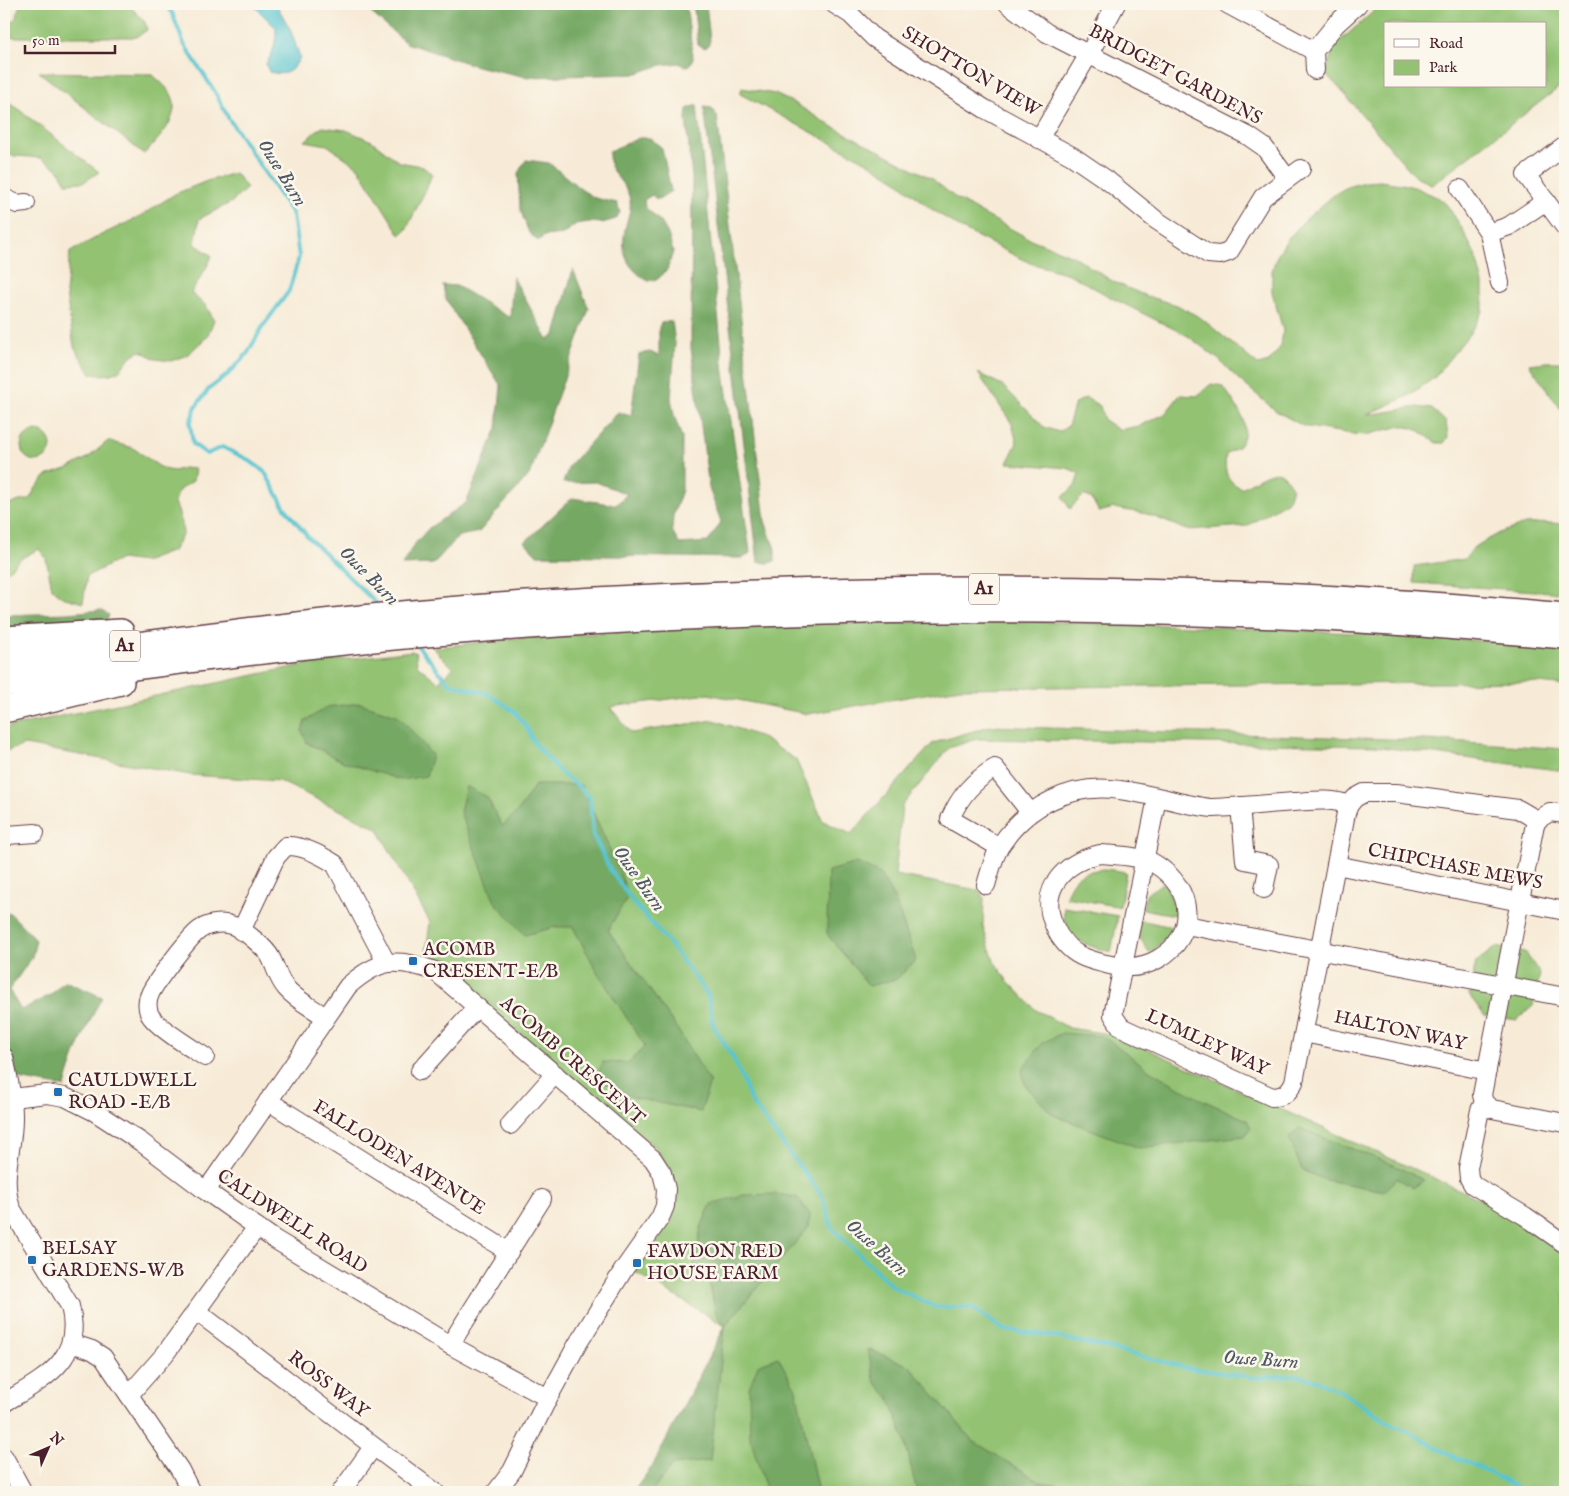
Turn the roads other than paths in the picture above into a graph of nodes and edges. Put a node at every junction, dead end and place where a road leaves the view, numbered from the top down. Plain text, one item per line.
1 (834, 4) edge
2 (1008, 4) edge
3 (1116, 4) edge
4 (1227, 4) edge
5 (1358, 4) edge
6 (1314, 51) junction
7 (1089, 54) junction
8 (1316, 70) dead end
9 (1040, 139) junction
10 (1565, 146) edge
11 (1460, 189) dead end
12 (4, 198) edge
13 (1546, 201) junction
14 (26, 203) dead end
15 (1565, 227) edge
16 (1489, 233) junction
17 (1500, 283) dead end
18 (1565, 616) edge
19 (401, 625) junction
20 (1565, 636) edge
21 (4, 639) edge
22 (245, 641) junction
23 (4, 663) edge
24 (4, 684) edge
25 (4, 710) edge
26 (1157, 798) junction
27 (1349, 805) junction
28 (1240, 806) junction
29 (1030, 812) junction
30 (1565, 814) edge
31 (1537, 820) junction
32 (35, 833) dead end
33 (4, 839) edge
34 (1000, 847) junction
35 (1144, 860) junction
36 (1336, 864) junction
37 (986, 885) dead end
38 (1264, 889) dead end
39 (1520, 901) junction
40 (1565, 910) edge
41 (1186, 925) junction
42 (241, 931) junction
43 (1320, 950) junction
44 (386, 962) junction
45 (1122, 968) junction
46 (1503, 986) junction
47 (1565, 997) edge
48 (477, 1007) junction
49 (325, 1017) junction
50 (1304, 1033) junction
51 (4, 1057) edge
52 (205, 1057) dead end
53 (420, 1071) dead end
54 (1487, 1071) junction
55 (555, 1074) junction
56 (1281, 1097) joint
57 (12, 1098) junction
58 (268, 1101) junction
59 (1484, 1103) junction
60 (1565, 1123) edge
61 (510, 1125) dead end
62 (206, 1192) junction
63 (542, 1199) dead end
64 (257, 1227) junction
65 (1565, 1244) edge
66 (509, 1252) junction
67 (196, 1311) junction
68 (71, 1343) junction
69 (450, 1346) junction
70 (129, 1395) junction
71 (548, 1398) junction
72 (4, 1403) edge
73 (373, 1447) junction
74 (4, 1457) edge
75 (24, 1492) edge
76 (191, 1492) edge
77 (340, 1492) edge
78 (435, 1492) edge
79 (496, 1492) edge

1 - 9 street, SHOTTON VIEW
2 - 7 street, BRIDGET GARDENS
3 - 7 street
4 - 6 street
5 - 6 street
6 - 8 street
7 - 9 street
7 - 9 street, BRIDGET GARDENS
10 - 13 street
11 - 16 street
12 - 14 street
13 - 15 street
13 - 16 street
16 - 17 street
18 - 19 highway, A1
19 - 20 highway, A1
19 - 22 highway, A1
21 - 22 highway, A1
22 - 23 highway, A1
22 - 24 highway, A1
22 - 25 highway, A1
26 - 28 street
26 - 29 street
26 - 35 street
27 - 28 street
27 - 31 street
27 - 36 street
28 - 38 street
29 - 34 street
29 - 34 street
30 - 31 street
31 - 39 street
32 - 33 street
34 - 37 street
35 - 41 street
35 - 45 street
35 - 45 street
36 - 39 street, CHIPCHASE MEWS
36 - 43 street, HALTON WAY
39 - 40 street, CHIPCHASE MEWS
39 - 46 street
41 - 43 street
41 - 45 street
42 - 44 street
42 - 49 street
42 - 52 street
43 - 46 street
43 - 50 street, HALTON WAY
44 - 48 street, ACOMB CRESCENT
44 - 49 street, ACOMB CRESCENT
45 - 56 street, LUMLEY WAY
46 - 47 street
46 - 54 street
48 - 53 street
48 - 55 street, ACOMB CRESCENT
49 - 58 street, ACOMB CRESCENT
50 - 54 street, HALTON WAY
50 - 56 street, HALTON WAY
51 - 57 street
54 - 59 street
55 - 61 street
55 - 71 street, ACOMB CRESCENT
57 - 62 street, CALDWELL ROAD
57 - 68 street
58 - 62 street, ACOMB CRESCENT
58 - 66 street, FALLODEN AVENUE
59 - 60 street
59 - 65 street
62 - 64 street, CALDWELL ROAD
63 - 66 street
64 - 67 street
64 - 69 street, CALDWELL ROAD
66 - 69 street
67 - 70 street
67 - 73 street, ROSS WAY
68 - 70 street
68 - 72 street
69 - 71 street, CALDWELL ROAD
70 - 76 street
71 - 79 street, ACOMB CRESCENT
73 - 77 street
73 - 78 street, ROSS WAY
74 - 75 street

